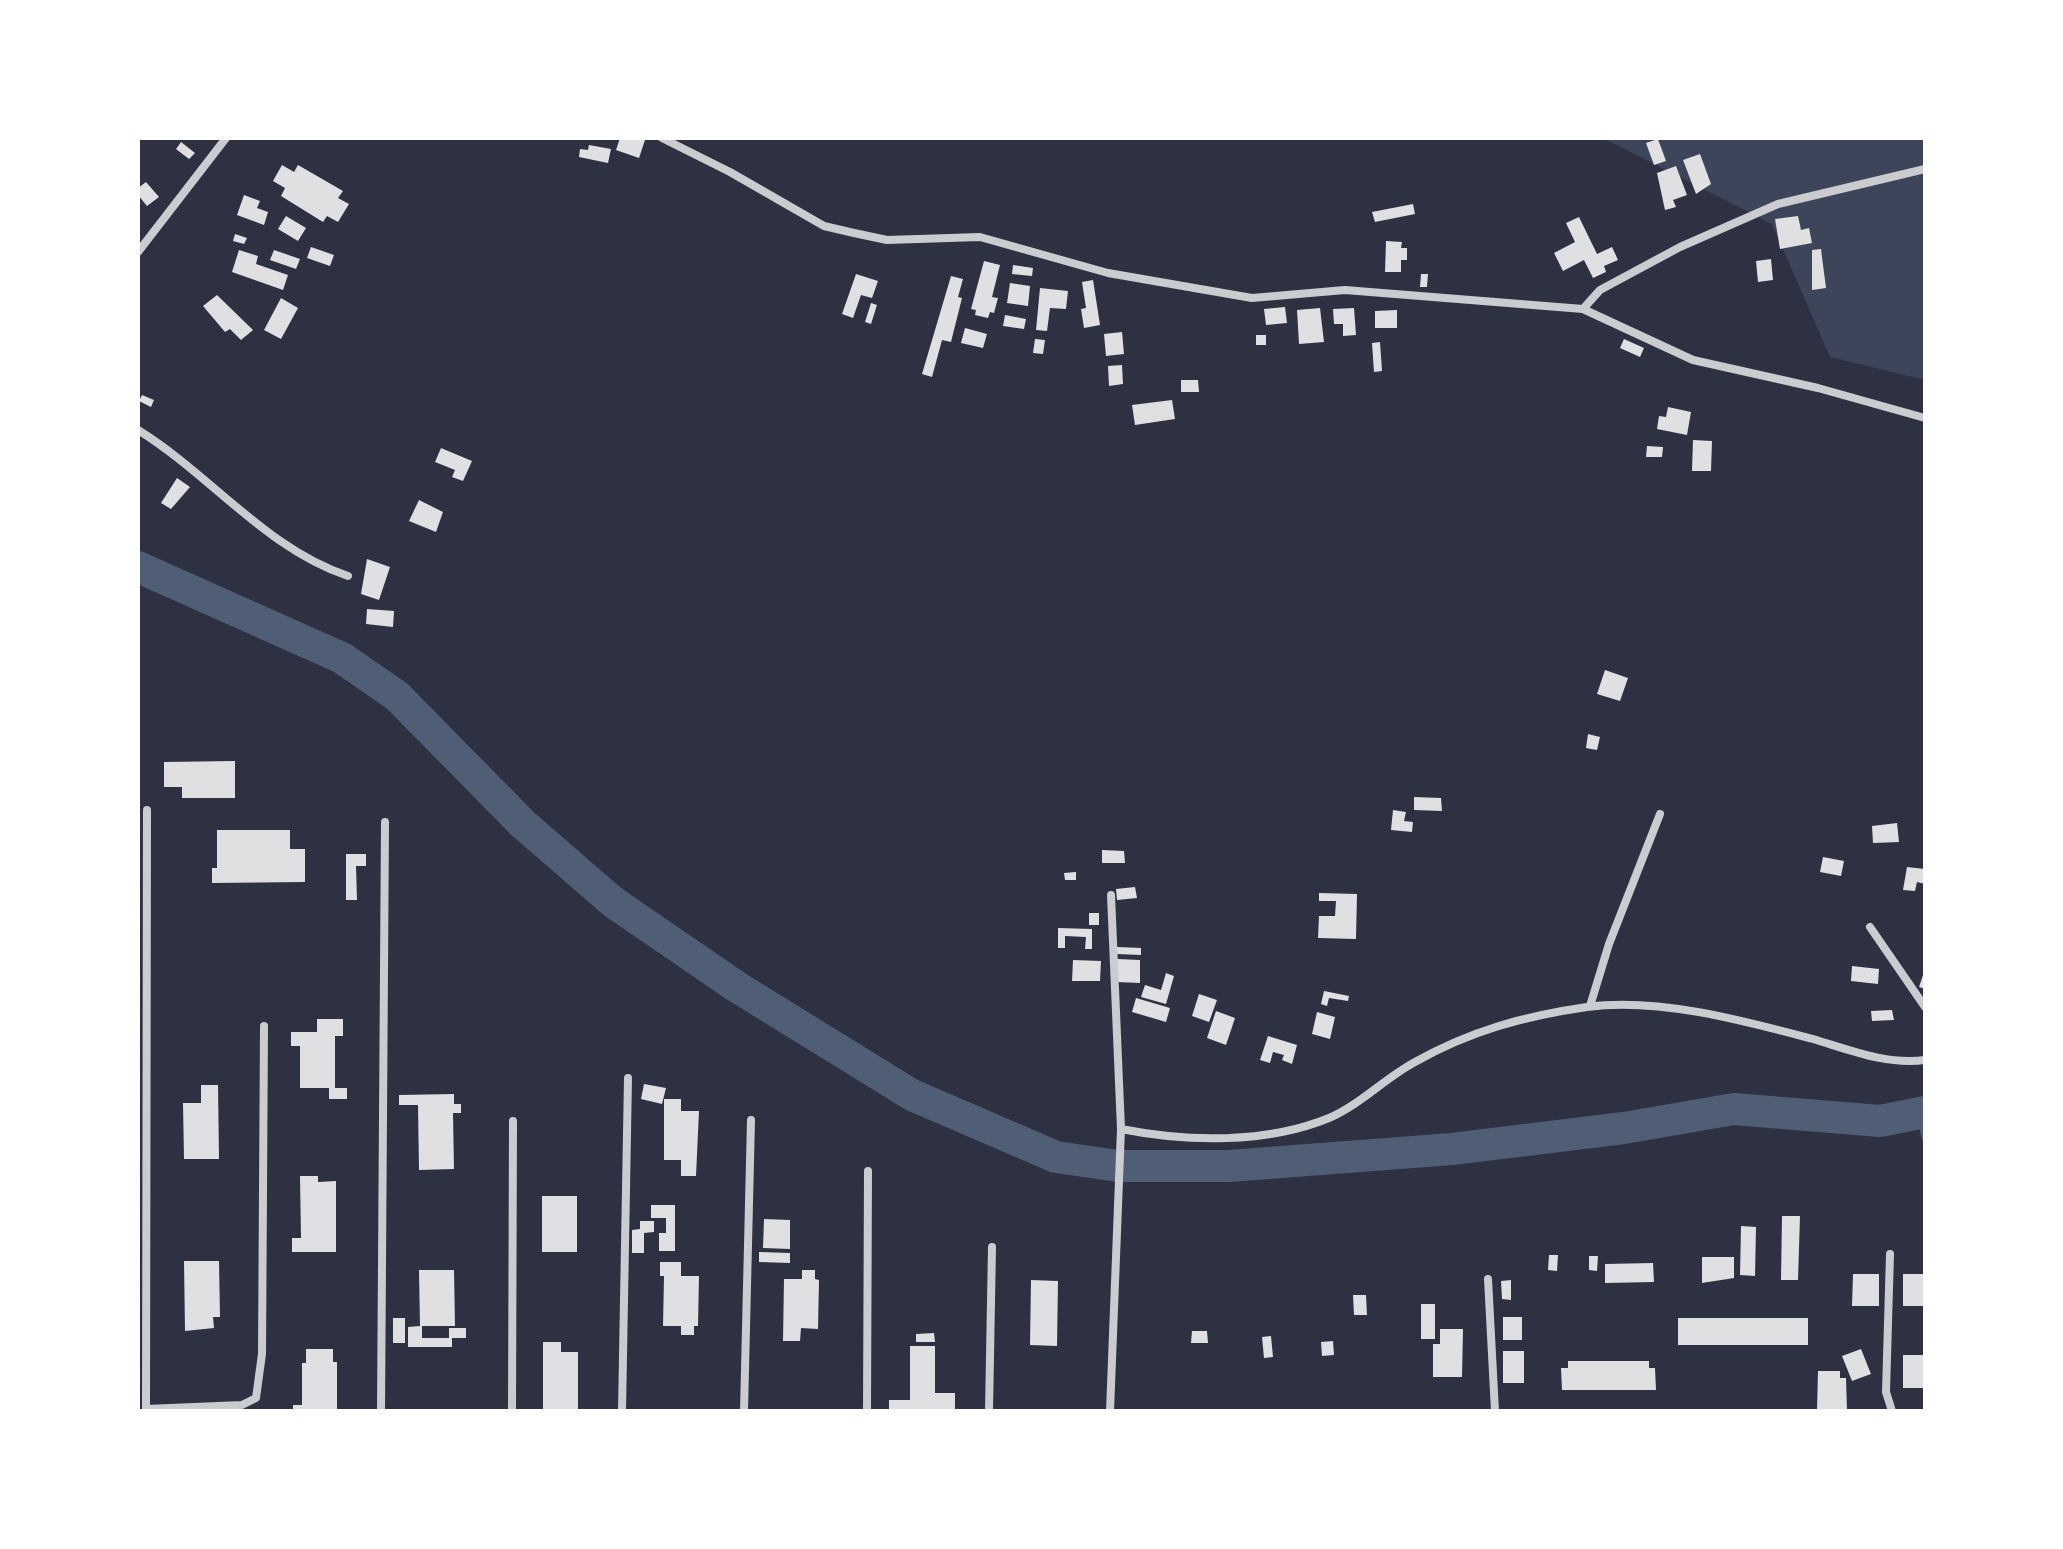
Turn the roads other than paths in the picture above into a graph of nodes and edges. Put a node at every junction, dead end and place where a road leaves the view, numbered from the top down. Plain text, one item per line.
1 (226, 138) edge
2 (662, 138) edge
3 (1925, 169) edge
4 (138, 252) edge
5 (1583, 309) junction
6 (1925, 418) edge
7 (138, 430) edge
8 (348, 576) dead end
9 (147, 810) dead end
10 (1660, 814) dead end
11 (385, 822) dead end
12 (1111, 895) dead end
13 (1870, 927) dead end
14 (1590, 1006) junction
15 (1925, 1007) edge
16 (264, 1026) dead end
17 (1925, 1060) edge
18 (628, 1078) dead end
19 (751, 1120) dead end
20 (513, 1121) dead end
21 (1121, 1129) junction
22 (868, 1171) dead end
23 (992, 1247) dead end
24 (1890, 1254) dead end
25 (1488, 1279) dead end
26 (146, 1410) edge
27 (381, 1411) edge
28 (512, 1411) edge
29 (622, 1411) edge
30 (744, 1411) edge
31 (867, 1411) edge
32 (989, 1411) edge
33 (1110, 1411) edge
34 (1495, 1411) edge
35 (1892, 1411) edge

1 - 4 street
2 - 5 street
3 - 5 street
5 - 6 street
7 - 8 street
9 - 26 street
10 - 14 street
11 - 27 street
12 - 21 street
13 - 15 street
14 - 17 street
14 - 21 street
16 - 26 street
18 - 29 street
19 - 30 street
20 - 28 street
21 - 33 street
22 - 31 street
23 - 32 street
24 - 35 street
25 - 34 street

